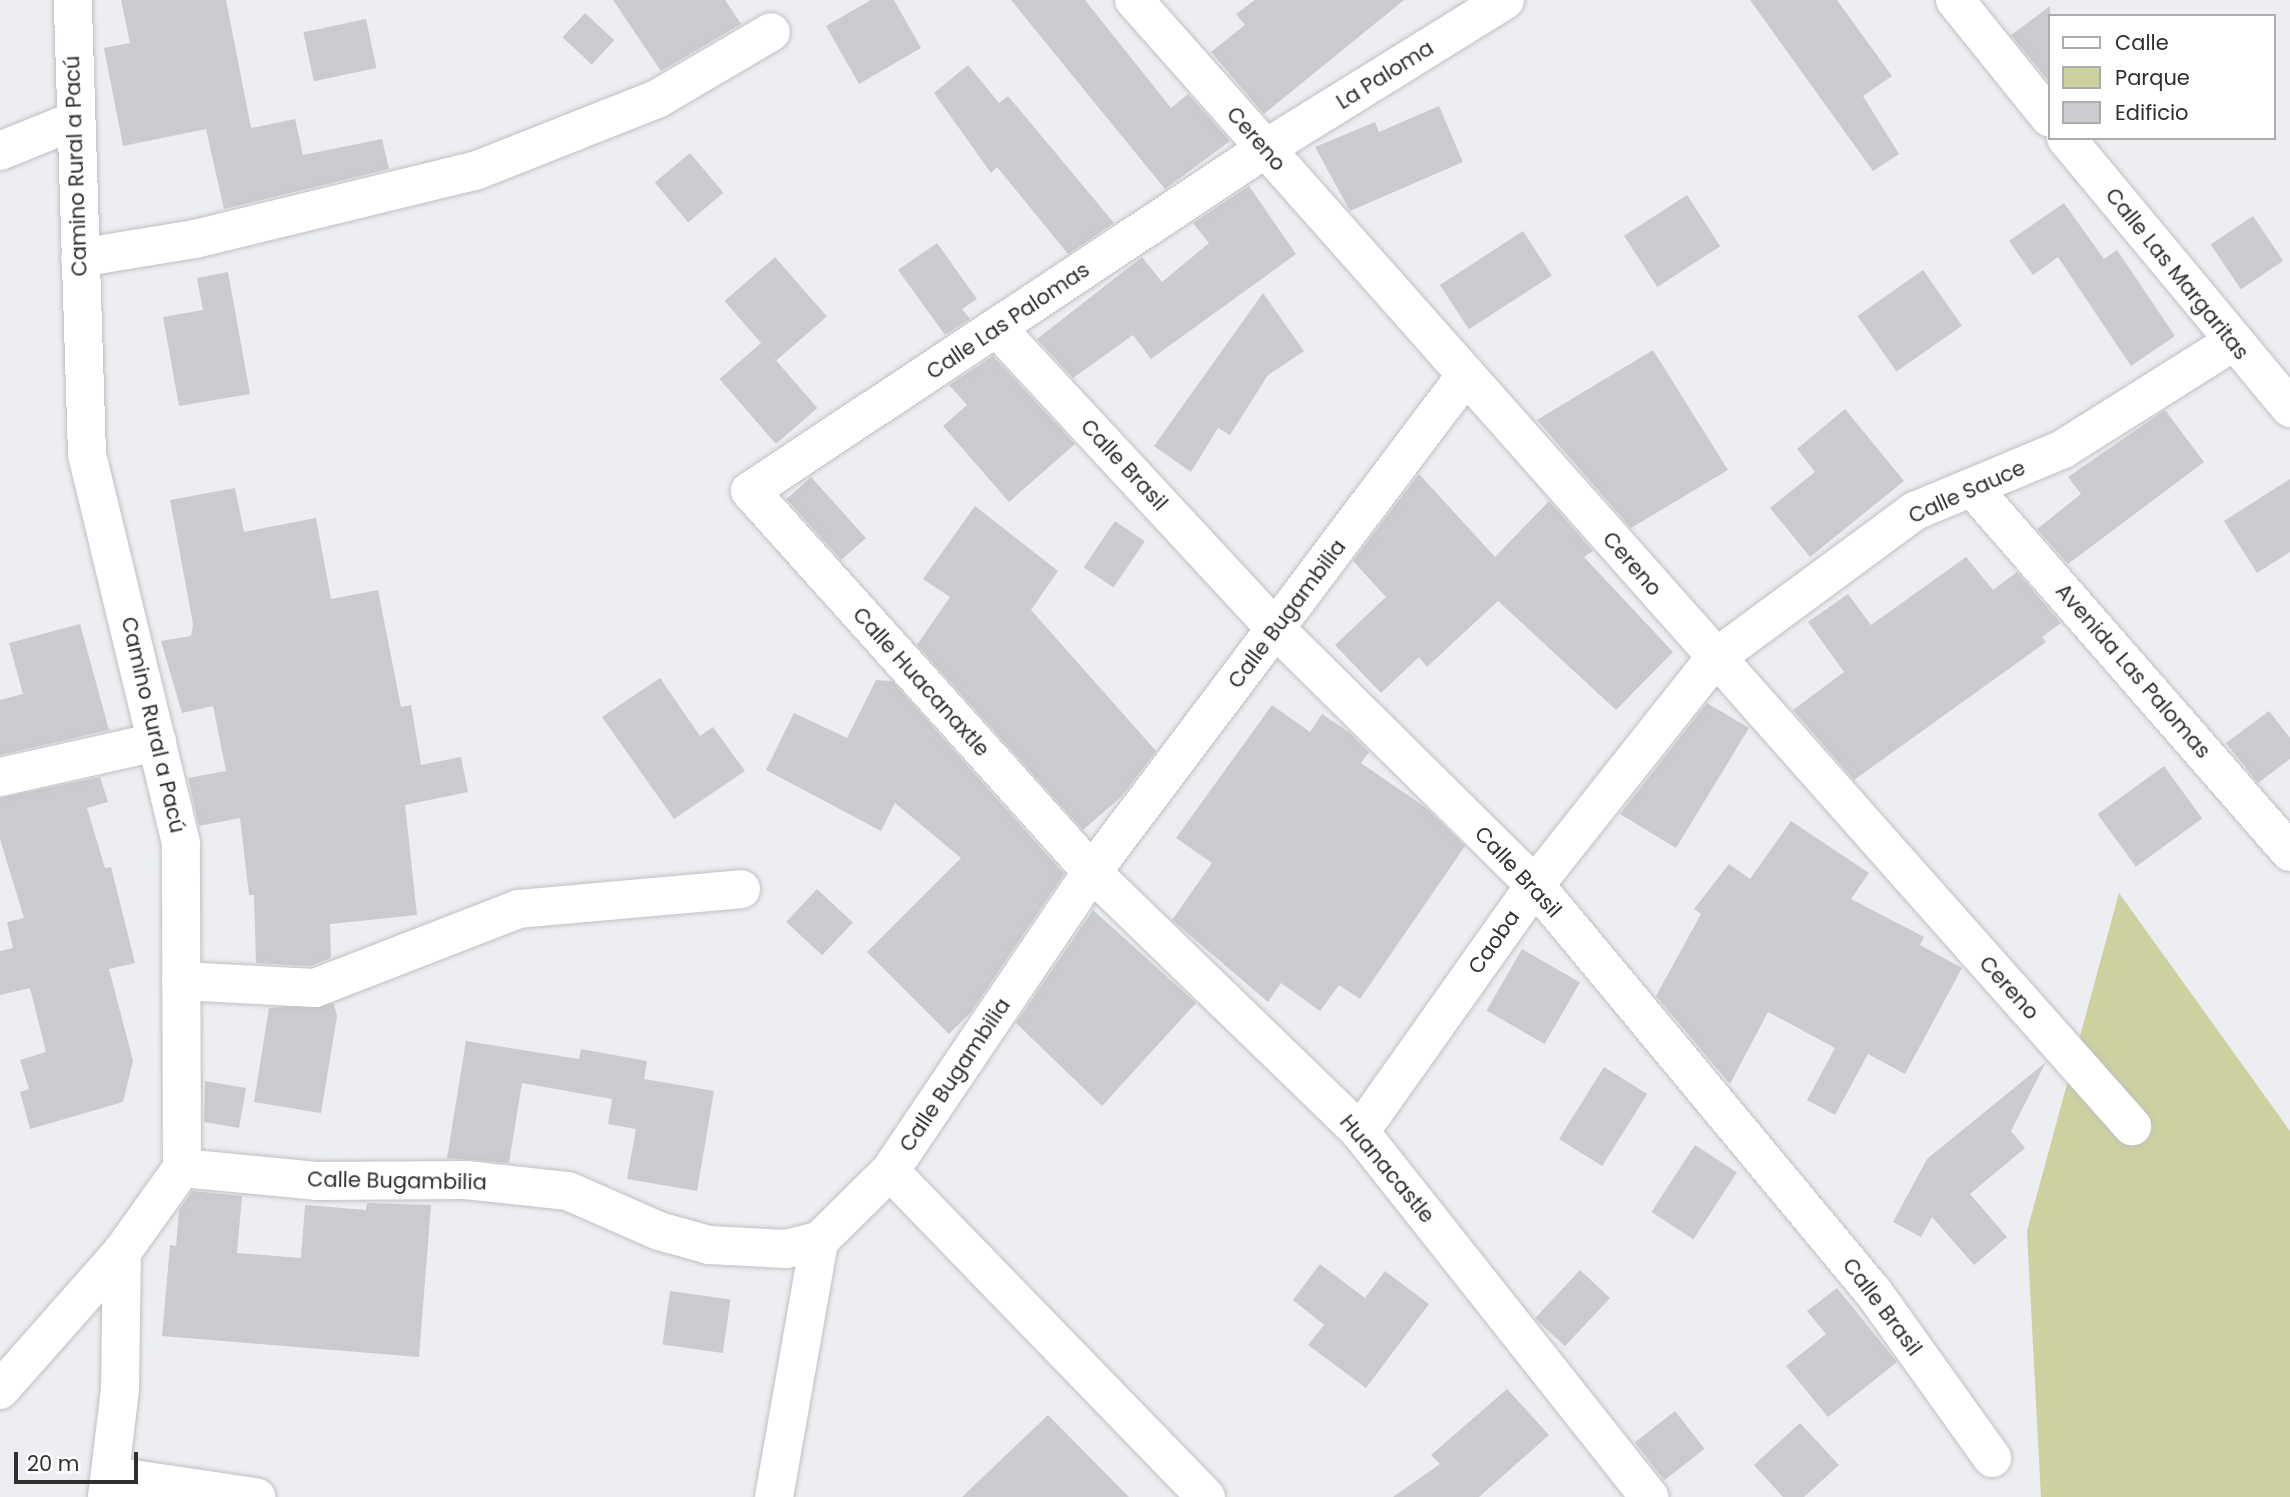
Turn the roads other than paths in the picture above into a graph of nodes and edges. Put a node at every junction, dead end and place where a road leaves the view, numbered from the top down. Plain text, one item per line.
1 (73, 0) edge
2 (1134, 0) edge
3 (1505, 0) edge
4 (1955, 0) edge
5 (771, 32) dead end
6 (2048, 116) edge
7 (74, 121) junction
8 (2068, 140) edge
9 (1265, 149) junction
10 (0, 151) edge
11 (80, 258) junction
12 (997, 328) junction
13 (2231, 343) junction
14 (1466, 375) junction
15 (2290, 408) edge
16 (750, 491) joint
17 (1975, 491) junction
18 (1276, 629) junction
19 (1714, 659) junction
20 (157, 742) junction
21 (0, 777) edge
22 (2290, 852) edge
23 (1092, 873) junction
24 (1535, 885) junction
25 (741, 889) dead end
26 (181, 981) junction
27 (2132, 1126) dead end
28 (1360, 1132) junction
29 (182, 1168) junction
30 (890, 1171) junction
31 (819, 1241) junction
32 (122, 1252) junction
33 (0, 1390) edge
34 (1992, 1458) dead end
35 (110, 1486) edge
36 (257, 1497) edge
37 (774, 1497) edge
38 (1206, 1497) edge
39 (1649, 1497) edge

1 - 7 street, Camino Rural a Pacú
2 - 9 street, Cereno
3 - 9 street, La Paloma
4 - 6 street
5 - 11 street
7 - 10 street
7 - 11 street, Camino Rural a Pacú
8 - 13 street, Calle Las Margaritas
9 - 12 street, Calle Las Palomas
9 - 14 street, Cereno
11 - 20 street, Camino Rural a Pacú
12 - 16 street, Calle Las Palomas
12 - 18 street, Calle Brasil
13 - 15 street, Calle Las Margaritas
13 - 17 street, Calle Sauce
14 - 18 street, Calle Bugambilia
14 - 19 street, Cereno
16 - 23 street, Calle Huacanaxtle
17 - 19 street, Calle Sauce
17 - 22 street, Avenida Las Palomas
18 - 23 street, Calle Bugambilia
18 - 24 street, Calle Brasil
19 - 24 street, Caoba
19 - 27 street, Cereno
20 - 21 street
20 - 26 street, Camino Rural a Pacú
23 - 28 street, Huanacastle
23 - 30 street, Calle Bugambilia
24 - 28 street, Caoba
24 - 34 street, Calle Brasil
25 - 26 street
26 - 29 street, Camino Rural a Pacú
28 - 39 street, Huanacastle
29 - 31 street, Calle Bugambilia
29 - 32 street
30 - 31 street, Calle Bugambilia
30 - 38 street
31 - 37 street
32 - 33 street
32 - 35 street
35 - 36 street

